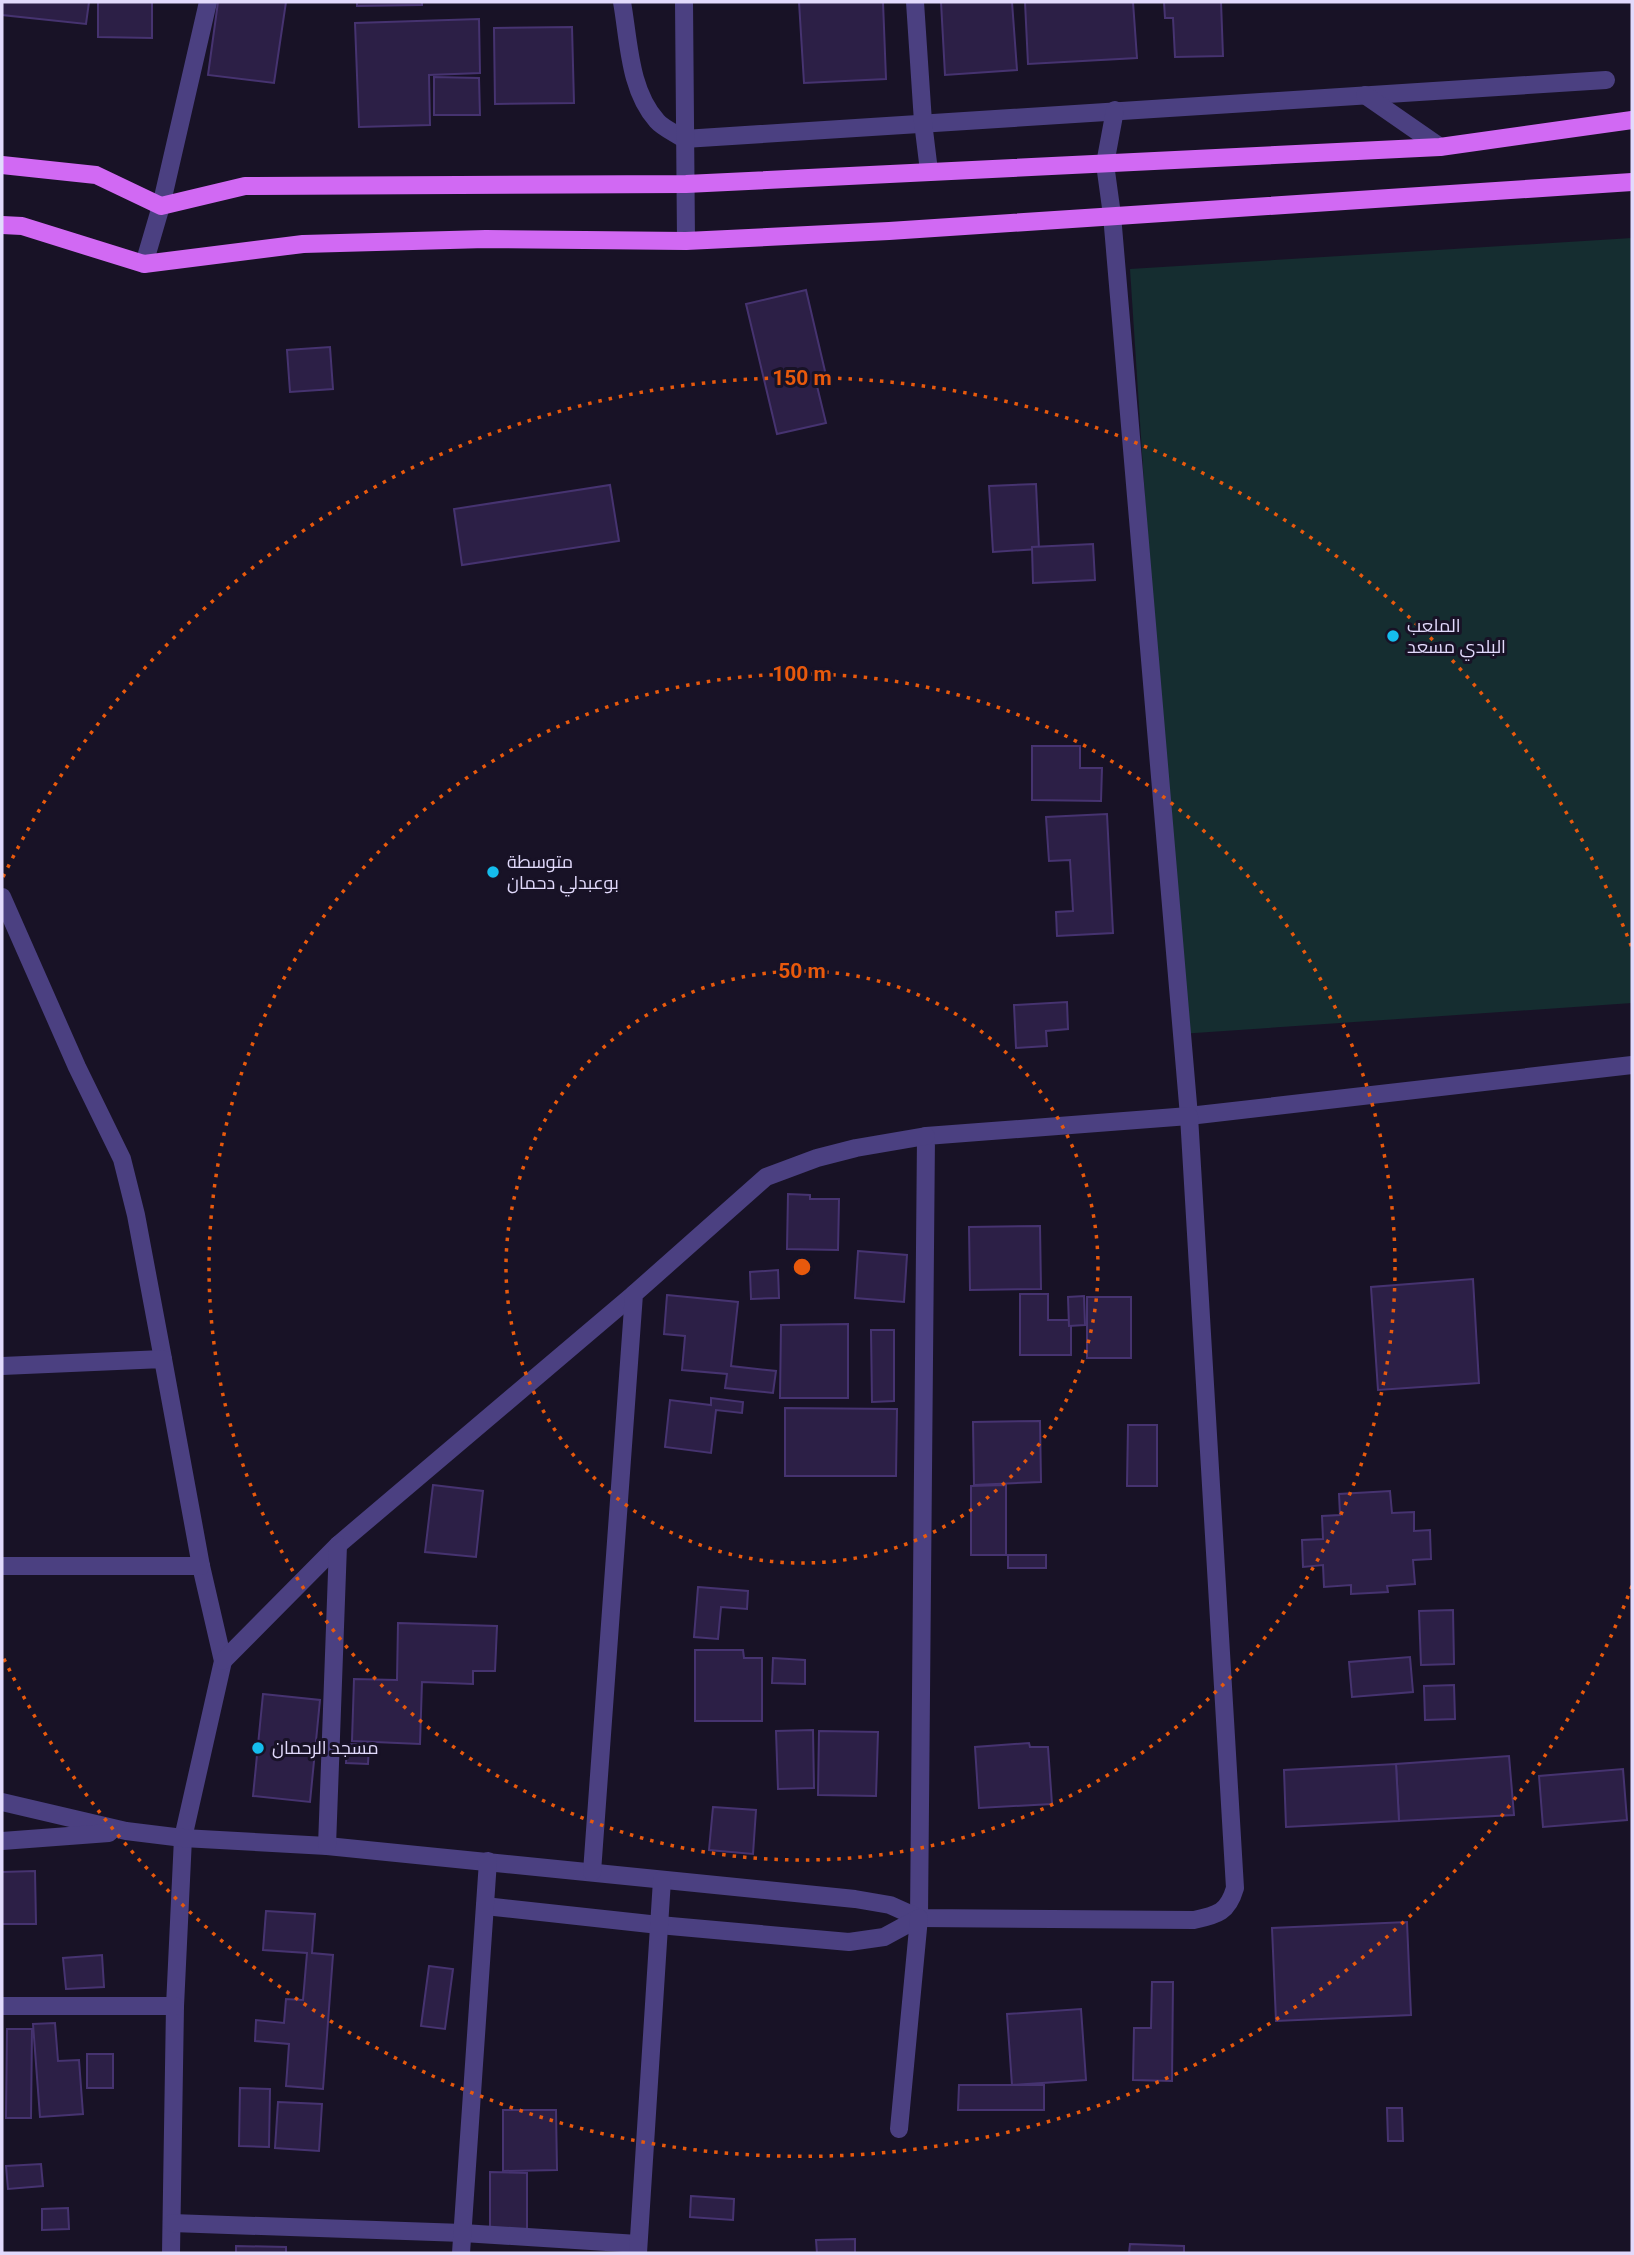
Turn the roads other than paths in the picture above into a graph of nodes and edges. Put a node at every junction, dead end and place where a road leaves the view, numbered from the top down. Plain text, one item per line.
1 (208, 2) edge
2 (622, 2) edge
3 (684, 2) edge
4 (915, 2) edge
5 (1606, 80) dead end
6 (1365, 95) junction
7 (1115, 110) junction
8 (1632, 121) edge
9 (923, 122) junction
10 (684, 139) junction
11 (1440, 147) junction
12 (1105, 164) junction
13 (2, 165) edge
14 (929, 171) junction
15 (1632, 182) edge
16 (685, 184) junction
17 (161, 206) junction
18 (1112, 215) junction
19 (2, 225) edge
20 (686, 241) junction
21 (144, 264) junction
22 (2, 897) edge
23 (1632, 1065) edge
24 (1189, 1116) junction
25 (926, 1136) junction
26 (634, 1293) junction
27 (163, 1359) junction
28 (2, 1366) edge
29 (338, 1545) junction
30 (2, 1566) edge
31 (201, 1566) junction
32 (223, 1661) junction
33 (2, 1802) edge
34 (126, 1831) junction
35 (183, 1838) junction
36 (2, 1841) edge
37 (327, 1846) junction
38 (488, 1861) junction
39 (592, 1872) junction
40 (662, 1881) junction
41 (485, 1906) junction
42 (919, 1918) junction
43 (659, 1925) junction
44 (2, 2006) edge
45 (175, 2006) junction
46 (899, 2129) dead end
47 (172, 2223) junction
48 (463, 2233) junction
49 (638, 2249) edge
50 (171, 2253) edge
51 (461, 2253) edge

1 - 17 street
2 - 10 street
3 - 10 street
4 - 9 street
5 - 6 street
6 - 7 street
6 - 11 street
7 - 9 street
7 - 12 street
8 - 11 main road
9 - 10 street
9 - 14 street
10 - 16 street
11 - 12 main road
12 - 14 main road
12 - 18 street
13 - 17 main road
14 - 16 main road
15 - 18 main road
16 - 17 main road
16 - 20 street
17 - 21 street
18 - 20 main road
18 - 24 street
19 - 21 main road
20 - 21 main road
22 - 27 street
23 - 24 street
24 - 25 street
24 - 42 street
25 - 26 street
25 - 42 street
26 - 29 street
26 - 39 street
27 - 28 street
27 - 31 street
29 - 32 street
29 - 37 street
30 - 31 street
31 - 32 street
32 - 35 street
33 - 34 street
34 - 35 street
34 - 36 street
35 - 37 street
35 - 45 street
37 - 38 street
38 - 39 street
38 - 41 street
39 - 40 street
40 - 42 street
40 - 43 street
41 - 43 street
41 - 48 street
42 - 43 street
42 - 46 street
43 - 49 street
44 - 45 street
45 - 47 street
47 - 48 street
47 - 50 street
48 - 49 street
48 - 51 street

